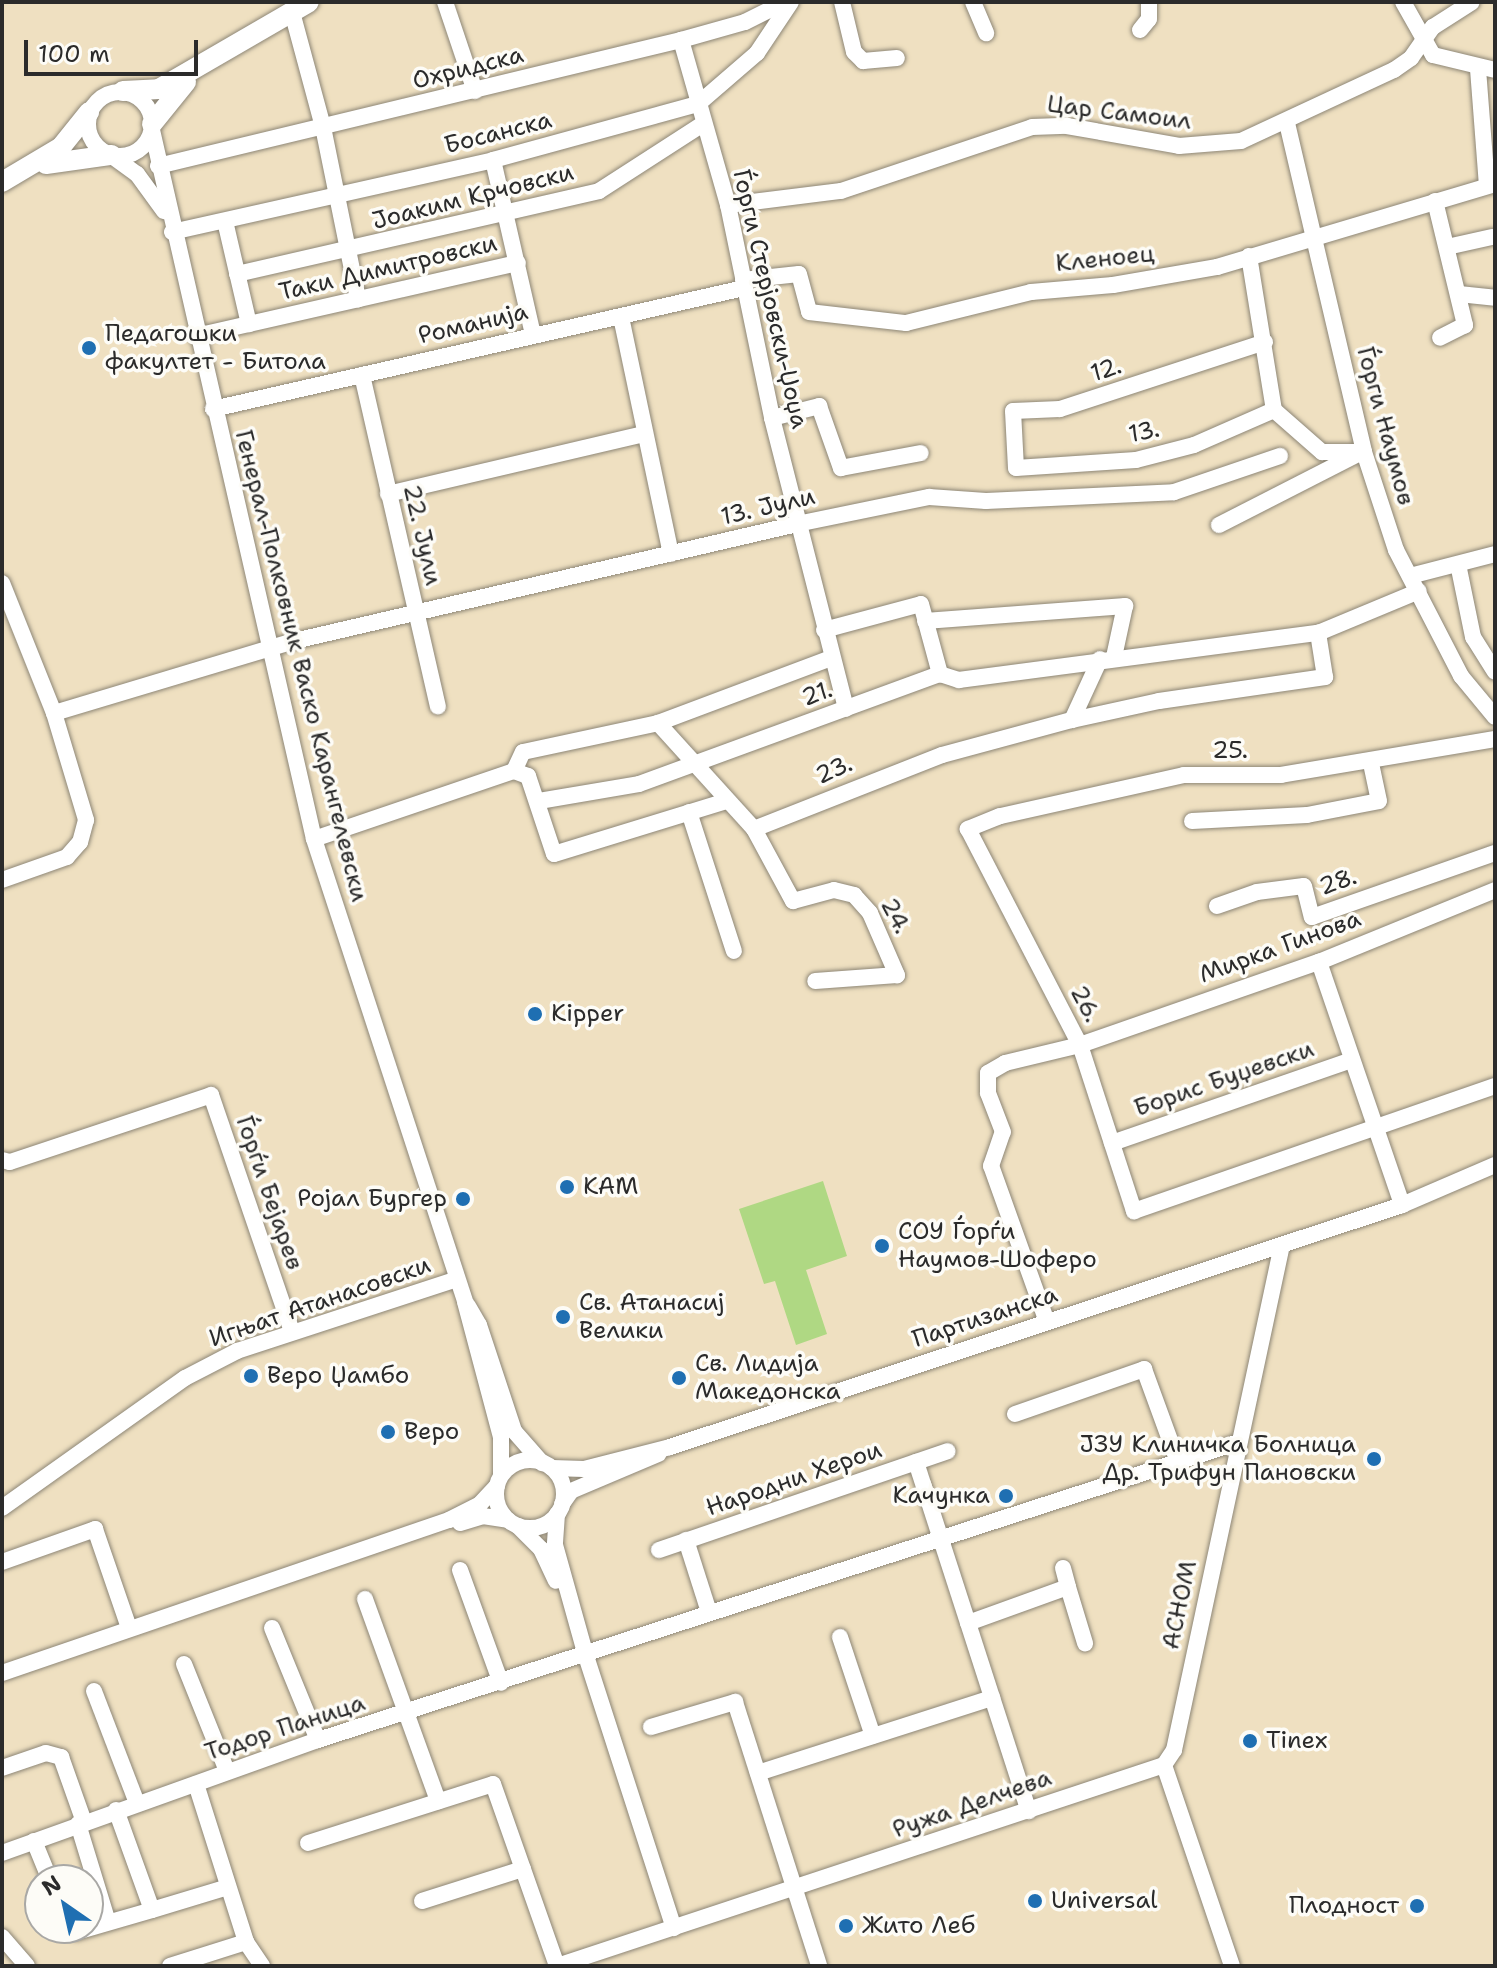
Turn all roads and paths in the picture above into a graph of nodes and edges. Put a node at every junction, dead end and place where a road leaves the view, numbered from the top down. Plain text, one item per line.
1 (445, 2) edge
2 (788, 2) edge
3 (842, 2) edge
4 (973, 2) edge
5 (1149, 2) edge
6 (1403, 2) edge
7 (1472, 2) edge
8 (300, 7) edge
9 (1140, 30) dead end
10 (986, 33) dead end
11 (681, 40) junction
12 (1423, 43) junction
13 (897, 58) dead end
14 (200, 67) junction
15 (1486, 69) edge
16 (123, 91) junction
17 (475, 91) junction
18 (698, 104) junction
19 (89, 112) junction
20 (1287, 123) junction
21 (703, 124) junction
22 (152, 127) junction
23 (323, 127) junction
24 (111, 155) junction
25 (493, 160) junction
26 (158, 166) junction
27 (9, 178) edge
28 (1491, 185) edge
29 (338, 195) junction
30 (1435, 201) junction
31 (728, 205) junction
32 (505, 214) junction
33 (225, 221) junction
34 (170, 226) junction
35 (1313, 237) junction
36 (1492, 237) dead end
37 (1447, 247) junction
38 (349, 252) junction
39 (1249, 256) junction
40 (518, 263) junction
41 (237, 274) junction
42 (744, 284) junction
43 (1459, 294) junction
44 (358, 299) junction
45 (1495, 299) edge
46 (621, 317) junction
47 (249, 324) junction
48 (533, 335) junction
49 (196, 336) junction
50 (1440, 338) dead end
51 (1265, 342) junction
52 (362, 375) junction
53 (213, 409) junction
54 (1274, 410) junction
55 (772, 418) junction
56 (644, 434) junction
57 (1364, 452) junction
58 (921, 453) dead end
59 (1280, 456) dead end
60 (1016, 468) joint
61 (388, 494) junction
62 (797, 524) junction
63 (1219, 525) dead end
64 (671, 554) junction
65 (1495, 554) edge
66 (1458, 564) junction
67 (1410, 576) junction
68 (2, 583) edge
69 (1419, 591) junction
70 (415, 613) junction
71 (925, 621) junction
72 (824, 630) junction
73 (1318, 633) junction
74 (270, 648) junction
75 (831, 658) junction
76 (1107, 658) junction
77 (1495, 672) edge
78 (940, 674) junction
79 (438, 706) dead end
80 (846, 709) junction
81 (54, 713) junction
82 (1495, 717) edge
83 (1072, 720) junction
84 (658, 723) junction
85 (1495, 739) edge
86 (696, 763) junction
87 (1371, 763) junction
88 (514, 771) junction
89 (539, 801) junction
90 (726, 801) junction
91 (689, 812) junction
92 (1192, 821) dead end
93 (754, 829) junction
94 (968, 829) joint
95 (314, 839) junction
96 (1495, 853) edge
97 (2, 880) edge
98 (1495, 890) edge
99 (1217, 906) dead end
100 (734, 951) dead end
101 (1319, 962) junction
102 (815, 981) dead end
103 (1080, 1045) junction
104 (1352, 1060) junction
105 (1495, 1086) edge
106 (1376, 1127) junction
107 (1112, 1143) junction
108 (2, 1160) edge
109 (1495, 1165) edge
110 (1402, 1205) junction
111 (1282, 1245) junction
112 (457, 1279) junction
113 (465, 1302) junction
114 (1047, 1322) junction
115 (292, 1332) junction
116 (1015, 1414) dead end
117 (1239, 1442) junction
118 (670, 1447) junction
119 (948, 1451) dead end
120 (1177, 1459) junction
121 (916, 1462) junction
122 (547, 1466) junction
123 (499, 1481) junction
124 (2, 1508) edge
125 (560, 1509) junction
126 (513, 1523) junction
127 (939, 1536) junction
128 (396, 1537) junction
129 (686, 1540) junction
130 (659, 1550) dead end
131 (2, 1562) edge
132 (1063, 1568) dead end
133 (460, 1570) dead end
134 (1068, 1587) junction
135 (365, 1599) dead end
136 (709, 1612) junction
137 (968, 1623) junction
138 (129, 1628) junction
139 (272, 1628) dead end
140 (840, 1637) dead end
141 (1085, 1643) dead end
142 (586, 1656) junction
143 (184, 1664) dead end
144 (2, 1673) edge
145 (501, 1683) junction
146 (94, 1691) dead end
147 (992, 1698) junction
148 (409, 1713) junction
149 (651, 1727) dead end
150 (873, 1736) junction
151 (318, 1740) junction
152 (1164, 1765) junction
153 (2, 1768) edge
154 (227, 1771) junction
155 (758, 1773) junction
156 (196, 1784) junction
157 (438, 1801) junction
158 (137, 1803) junction
159 (116, 1810) junction
160 (1029, 1811) junction
161 (81, 1823) junction
162 (34, 1841) junction
163 (308, 1843) dead end
164 (2, 1853) edge
165 (43, 1864) edge
166 (523, 1869) junction
167 (228, 1887) junction
168 (795, 1889) junction
169 (422, 1901) dead end
170 (152, 1910) junction
171 (108, 1922) junction
172 (104, 1923) edge
173 (674, 1928) junction
174 (2, 1937) edge
175 (246, 1942) junction
176 (27, 1966) edge
177 (170, 1966) edge
178 (262, 1966) edge
179 (557, 1966) edge
180 (819, 1966) edge
181 (1232, 1966) edge

1 - 17 street
2 - 11 street, Охридска
2 - 18 street, Босанска
3 - 13 street
4 - 10 street
5 - 9 street
6 - 12 street
7 - 12 street, Цар Самоил
8 - 14 main road
8 - 23 street
11 - 17 street, Охридска
11 - 18 street, Ѓорги Стерјовски-Џоџа
12 - 15 street
12 - 20 street, Цар Самоил
14 - 16 main road
14 - 22 main road
15 - 28 street
16 - 19 street
16 - 22 street
17 - 23 street, Охридска
18 - 21 street, Ѓорги Стерјовски-Џоџа
18 - 25 street, Босанска
19 - 24 street
19 - 27 main road
20 - 31 street, Цар Самоил
20 - 35 street, Ѓорги Наумов
21 - 31 street, Ѓорги Стерјовски-Џоџа
21 - 32 street, Јоаким Крчовски
22 - 24 street
22 - 26 street, Генерал-Полковник Васко Карангелевски
23 - 26 street, Охридска
23 - 29 street
24 - 27 main road
24 - 34 street, Генерал-Полковник Васко Карангелевски
25 - 29 street, Босанска
25 - 32 street
26 - 34 street, Генерал-Полковник Васко Карангелевски
28 - 30 street, Кленоец
29 - 33 street, Босанска
29 - 38 street
30 - 35 street, Кленоец
30 - 37 street
31 - 42 street, Ѓорги Стерјовски-Џоџа
32 - 38 street, Јоаким Крчовски
32 - 40 street
33 - 34 street, Босанска
33 - 41 street
34 - 49 street, Генерал-Полковник Васко Карангелевски
35 - 39 street, Кленоец
35 - 57 street, Ѓорги Наумов
36 - 37 street
37 - 43 street
38 - 41 street, Јоаким Крчовски
38 - 44 street
39 - 42 street, Кленоец
39 - 51 street
40 - 44 street, Таки Димитровски
40 - 48 street, Таки Димитровски
41 - 47 street
42 - 46 street, Романија
42 - 55 street, Ѓорги Стерјовски-Џоџа
43 - 45 street
43 - 50 street
44 - 47 street, Таки Димитровски
46 - 48 street, Романија
46 - 56 street
47 - 49 street, Таки Димитровски
48 - 52 street, Романија
49 - 53 street, Генерал-Полковник Васко Карангелевски
51 - 54 street
51 - 60 street, 12.
52 - 53 street, Романија
52 - 61 street, 22. Јули
53 - 74 street, Генерал-Полковник Васко Карангелевски
54 - 57 street
54 - 60 street, 13.
55 - 58 street
55 - 62 street, Ѓорги Стерјовски-Џоџа
56 - 61 street
56 - 64 street
57 - 63 street
57 - 67 street, Ѓорги Наумов
59 - 62 street, 13. Јули
61 - 70 street, 22. Јули
62 - 64 street, 13. Јули
62 - 72 street, Ѓорги Стерјовски-Џоџа
64 - 70 street, 13. Јули
65 - 66 street
66 - 67 street
66 - 77 street
67 - 69 street, Ѓорги Наумов
68 - 81 street
69 - 73 street, 21.
69 - 82 street, Ѓорги Наумов
70 - 74 street, 13. Јули
70 - 79 street, 22. Јули
71 - 72 street
71 - 76 street
71 - 78 street
72 - 75 street, Ѓорги Стерјовски-Џоџа
73 - 76 street, 21.
73 - 83 street, 23.
74 - 81 street, 13. Јули
74 - 95 street, Генерал-Полковник Васко Карангелевски
75 - 80 street, Ѓорги Стерјовски-Џоџа
75 - 84 street
76 - 78 street, 21.
76 - 83 street
78 - 80 street, 21.
80 - 86 street, 21.
81 - 97 street
83 - 93 street, 23.
84 - 86 street
84 - 88 street
85 - 87 street, 25.
86 - 89 street, 21.
86 - 90 street
87 - 92 street
87 - 94 street, 25.
88 - 89 street
88 - 95 street
89 - 91 street
90 - 91 street
90 - 93 street
91 - 100 street
93 - 102 street, 24.
94 - 103 street, 26.
95 - 112 street, Генерал-Полковник Васко Карангелевски
96 - 99 street, 28.
98 - 101 street, Мирка Гинова
101 - 103 street, Мирка Гинова
101 - 104 street
103 - 107 street, 26.
103 - 114 street, Мирка Гинова
104 - 106 street
104 - 107 street, Борис Буџевски
105 - 106 street
106 - 107 street, 26.
106 - 110 street
108 - 115 street, Ѓорѓи Бејарев
109 - 110 street, Партизанска
110 - 111 street, Партизанска
111 - 114 street, Партизанска
111 - 117 street, АСНОМ
112 - 113 street, Генерал-Полковник Васко Карангелевски
112 - 115 street, Игњат Атанасовски
113 - 122 street, Генерал-Полковник Васко Карангелевски
113 - 123 street, Генерал-Полковник Васко Карангелевски
114 - 118 street, Партизанска
115 - 124 street, Игњат Атанасовски
116 - 120 street
117 - 120 street
117 - 152 street, АСНОМ
118 - 122 street, Партизанска
118 - 125 street, Партизанска
119 - 121 street, Народни Херои
120 - 127 street
121 - 127 street, Народни Херои
121 - 129 street, Народни Херои
122 - 123 street
122 - 125 street, Генерал-Полковник Васко Карангелевски
123 - 126 street, Генерал-Полковник Васко Карангелевски
123 - 128 street
125 - 126 street
125 - 142 street, Генерал-Полковник Васко Карангелевски
126 - 128 street
126 - 142 street, Генерал-Полковник Васко Карангелевски
127 - 136 street
127 - 137 street, Народни Херои
128 - 138 street
129 - 130 street, Народни Херои
129 - 136 street, Народни Херои
131 - 138 street
132 - 134 street
133 - 145 street
134 - 137 street
134 - 141 street
135 - 148 street
136 - 142 street
137 - 147 street, Народни Херои
138 - 144 street
139 - 151 street
140 - 150 street
142 - 145 street, Тодор Паница
142 - 173 street, Генерал-Полковник Васко Карангелевски
143 - 154 street
145 - 148 street, Тодор Паница
146 - 158 street
147 - 150 street
147 - 160 street, Народни Херои
148 - 151 street, Тодор Паница
148 - 157 street
149 - 155 street
150 - 155 street
151 - 154 street, Тодор Паница
152 - 160 street, Ружа Делчева
152 - 181 street
153 - 161 street
154 - 156 street, Тодор Паница
155 - 168 street
156 - 158 street, Тодор Паница
156 - 167 street
157 - 163 street
157 - 166 street
158 - 159 street, Тодор Паница
159 - 161 street, Тодор Паница
159 - 170 street
160 - 168 street, Ружа Делчева
161 - 162 street, Тодор Паница
161 - 171 street
162 - 164 street, Тодор Паница
162 - 165 street
166 - 169 street
166 - 179 street
167 - 170 street
167 - 175 street
168 - 173 street, Ружа Делчева
168 - 180 street
170 - 171 street
171 - 172 street
173 - 179 street, Ружа Делчева
174 - 176 street
175 - 177 street
175 - 178 street

